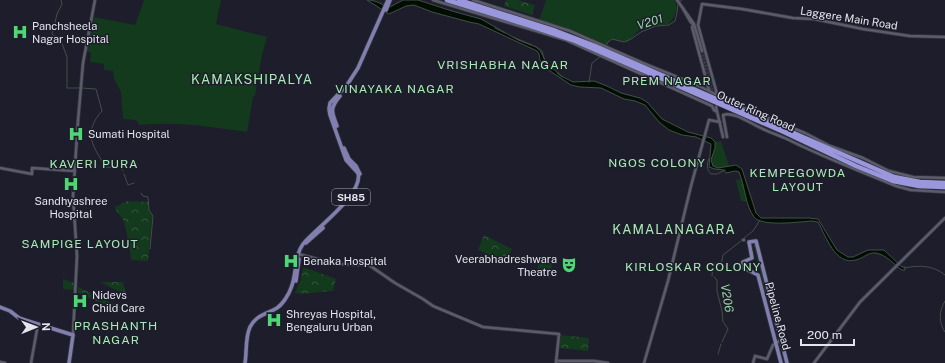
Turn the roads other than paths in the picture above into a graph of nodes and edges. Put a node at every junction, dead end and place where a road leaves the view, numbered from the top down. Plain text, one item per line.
1 (95, 0) edge
2 (395, 0) edge
3 (433, 0) edge
4 (447, 0) edge
5 (459, 0) edge
6 (473, 0) edge
7 (387, 2) edge
8 (679, 3) edge
9 (493, 16) junction
10 (507, 17) junction
11 (698, 25) junction
12 (694, 26) junction
13 (945, 37) edge
14 (603, 51) junction
15 (702, 52) tunnel mouth
16 (642, 65) junction
17 (633, 68) junction
18 (709, 90) junction
19 (717, 95) junction
20 (716, 107) dead end
21 (716, 111) junction
22 (720, 122) junction
23 (0, 168) edge
24 (75, 171) junction
25 (945, 178) edge
26 (945, 183) edge
27 (945, 187) edge
28 (945, 192) edge
29 (945, 218) edge
30 (299, 254) junction
31 (0, 307) edge
32 (38, 324) junction
33 (73, 335) junction
34 (781, 340) junction
35 (776, 342) junction
36 (0, 362) edge
37 (556, 362) edge
38 (5, 363) edge
39 (30, 363) edge
40 (69, 363) edge
41 (246, 363) edge
42 (608, 363) edge
43 (644, 363) edge
44 (753, 363) edge
45 (782, 363) edge
46 (787, 363) edge
47 (814, 363) edge

1 - 24 street
2 - 7 main road
3 - 9 street
4 - 9 highway, Outer Ring Road
5 - 10 highway
6 - 10 street
7 - 30 main road, SH85
8 - 12 street
9 - 10 highway, Outer Ring Road
10 - 14 highway, Outer Ring Road
10 - 14 highway, Outer Ring Road
10 - 14 street
11 - 12 street
11 - 13 street, Laggere Main Road
11 - 19 street, Laggere Main Road
12 - 15 street
12 - 18 street
14 - 16 highway, Outer Ring Road
14 - 17 highway, Outer Ring Road
16 - 18 street
16 - 26 highway, Outer Ring Road
17 - 21 street
17 - 27 highway, Outer Ring Road
18 - 19 street
19 - 25 street
20 - 21 street
21 - 22 street
22 - 28 street
22 - 43 street
23 - 24 street
24 - 33 street
29 - 47 street
30 - 37 street
30 - 41 main road, SH85
31 - 32 main road
32 - 33 main road
32 - 39 street
33 - 40 main road
34 - 35 street
34 - 35 main road, Pipeline Road
34 - 46 main road, Pipeline Road
35 - 44 street
35 - 45 main road, Pipeline Road
36 - 38 street
37 - 42 street

